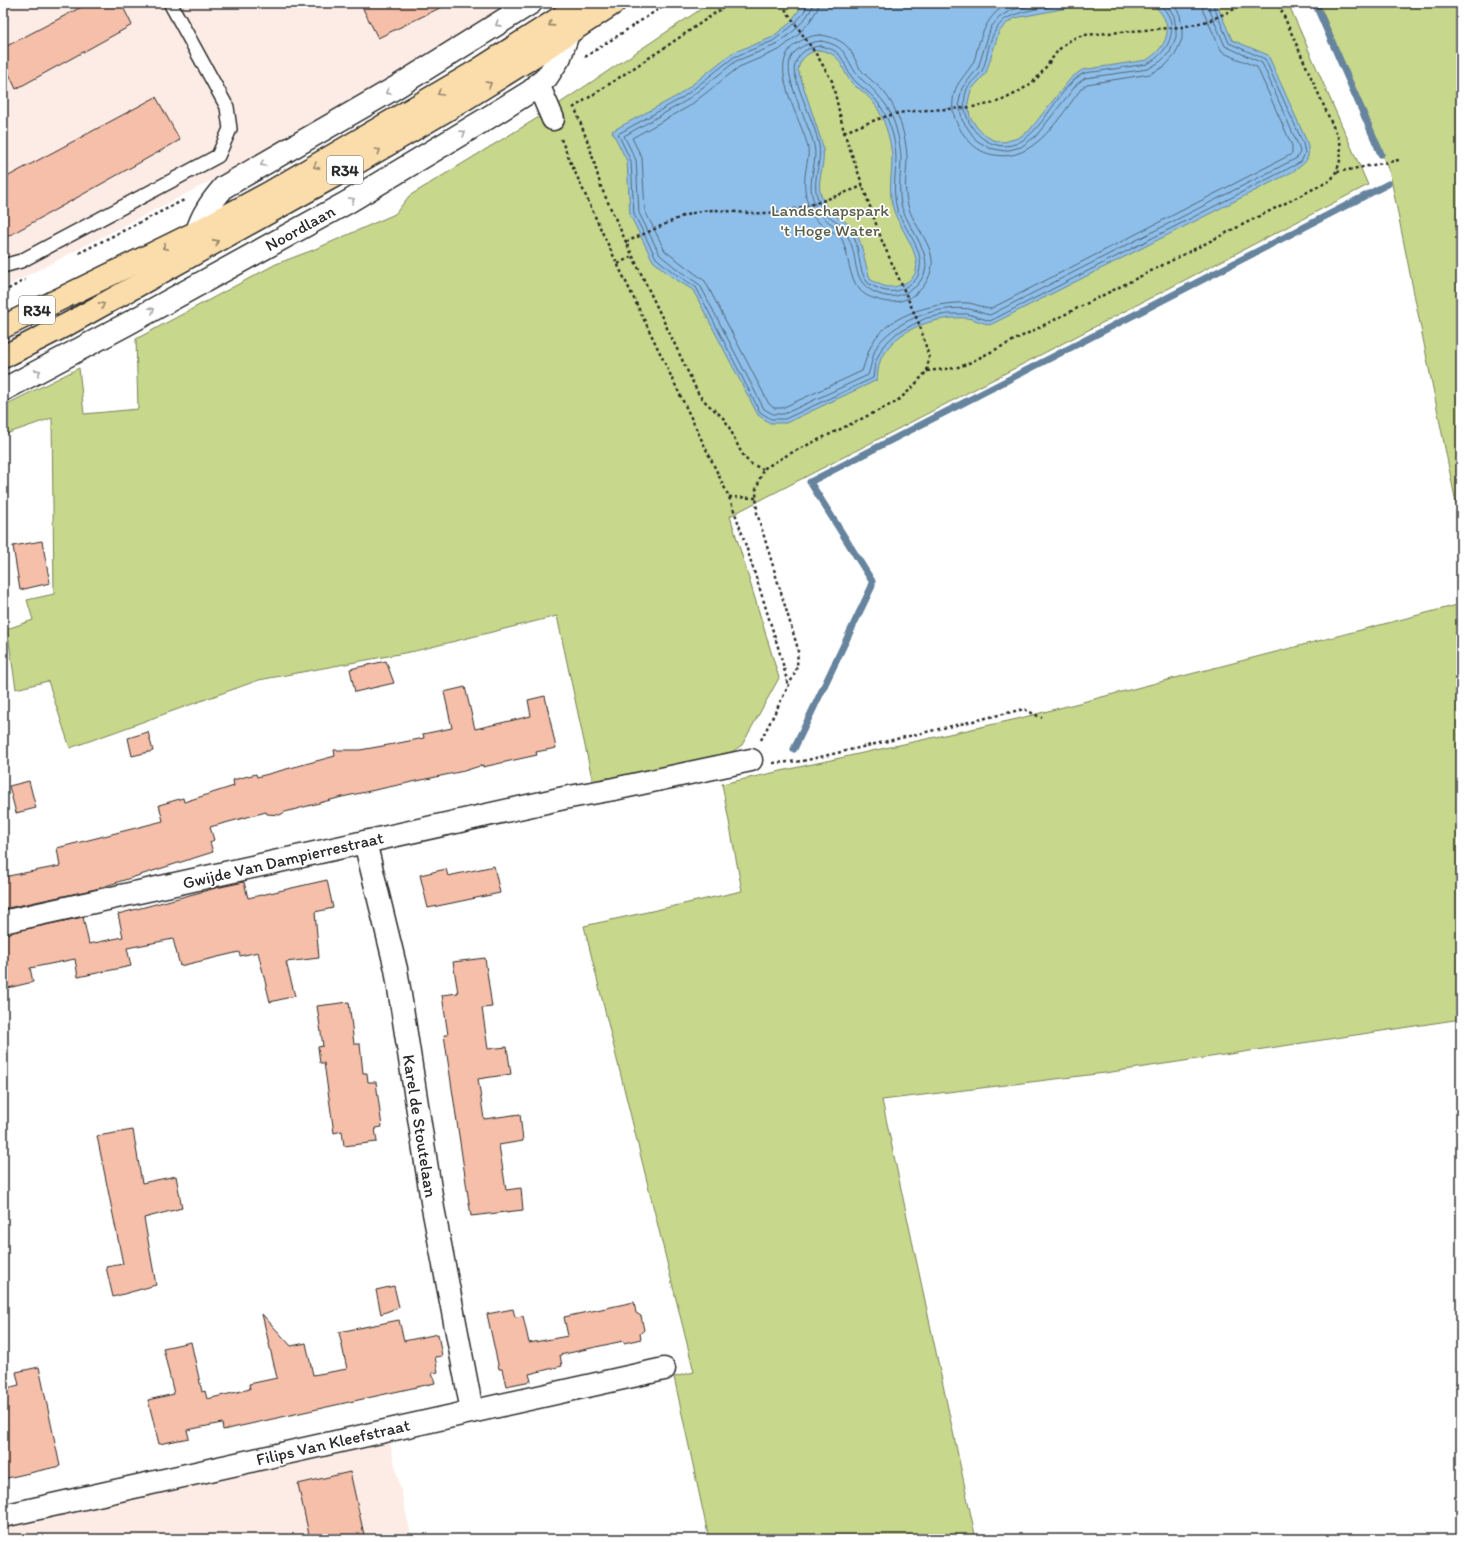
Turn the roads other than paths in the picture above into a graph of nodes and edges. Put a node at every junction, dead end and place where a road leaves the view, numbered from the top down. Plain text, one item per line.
1 (170, 3) edge
2 (531, 3) edge
3 (583, 3) edge
4 (614, 3) edge
5 (568, 34) junction
6 (545, 76) junction
7 (553, 119) road end
8 (197, 232) junction
9 (3, 266) edge
10 (3, 327) edge
11 (3, 358) edge
12 (3, 390) edge
13 (751, 760) road end
14 (365, 842) junction
15 (3, 922) edge
16 (664, 1369) dead end
17 (472, 1411) junction
18 (3, 1516) edge

1 - 9 lane
2 -> 8 street
3 -> 8 main road, R34
4 - 5 main road, Noordlaan / R34
5 - 6 street, Noordlaan
11 -> 5 main road, Noordlaan / R34
6 - 7 street
12 -> 6 street, Noordlaan
8 -> 10 main road, R34
13 - 14 street, Gwijde Van Dampierrestraat
14 - 15 street, Gwijde Van Dampierrestraat
14 - 17 street, Karel de Stoutelaan
16 - 17 street, Filips Van Kleefstraat
17 - 18 street, Filips Van Kleefstraat

